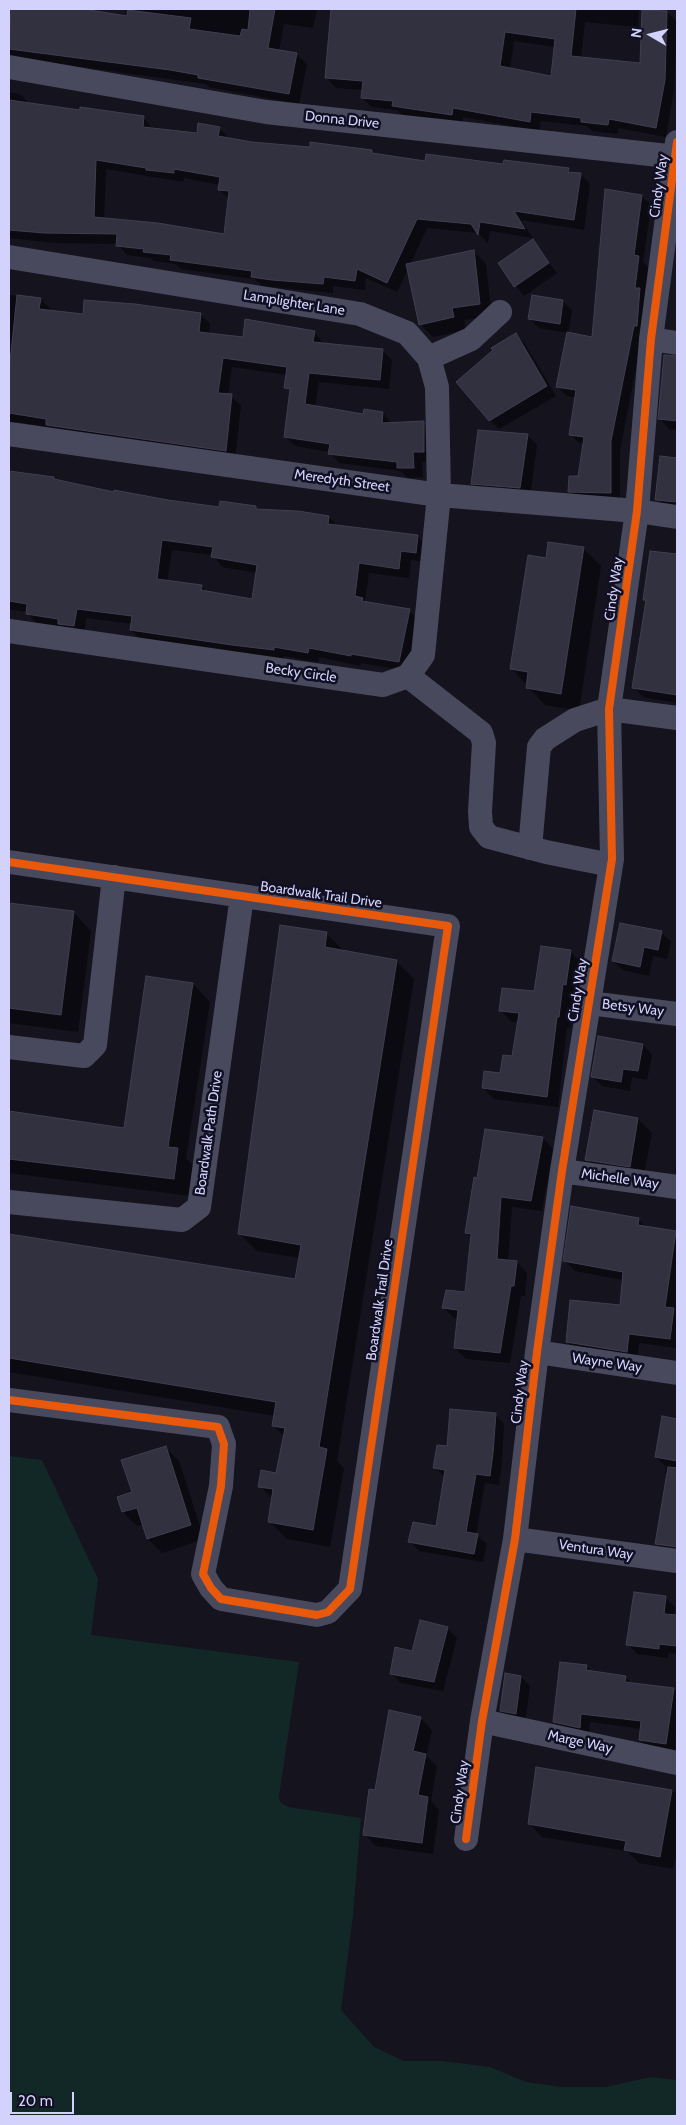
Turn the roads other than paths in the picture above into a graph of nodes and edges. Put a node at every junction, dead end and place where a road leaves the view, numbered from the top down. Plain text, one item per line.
1 (9, 67) edge
2 (677, 152) edge
3 (9, 257) edge
4 (500, 312) dead end
5 (651, 339) junction
6 (677, 343) edge
7 (428, 358) junction
8 (9, 434) edge
9 (439, 495) junction
10 (637, 511) junction
11 (677, 517) edge
12 (9, 631) edge
13 (408, 676) junction
14 (609, 709) junction
15 (677, 718) edge
16 (530, 848) junction
17 (9, 862) edge
18 (611, 864) junction
19 (114, 877) junction
20 (242, 896) junction
21 (589, 1002) junction
22 (677, 1014) edge
23 (9, 1047) edge
24 (562, 1171) junction
25 (677, 1187) edge
26 (9, 1202) edge
27 (537, 1352) junction
28 (677, 1373) edge
29 (9, 1400) edge
30 (515, 1539) junction
31 (677, 1561) edge
32 (482, 1722) junction
33 (677, 1763) edge
34 (466, 1839) dead end

1 - 2 street, Donna Drive
2 - 5 street, Cindy Way
3 - 7 street, Lamplighter Lane
4 - 7 street
5 - 6 street
5 - 10 street, Cindy Way
7 - 9 street, Lamplighter Lane
8 - 9 street, Meredyth Street
9 - 10 street, Meredyth Street
9 - 13 street
10 - 11 street, Meredyth Street
10 - 14 street, Cindy Way
12 - 13 street, Becky Circle
13 - 16 street
14 - 15 street
14 - 16 street
14 - 18 street, Cindy Way
16 - 18 street
17 - 19 street, Boardwalk Trail Drive
18 - 21 street, Cindy Way
19 - 20 street, Boardwalk Trail Drive
19 - 23 street
20 - 26 street, Boardwalk Path Drive
20 - 29 street, Boardwalk Trail Drive
21 - 22 street, Betsy Way
21 - 24 street, Cindy Way
24 - 25 street, Michelle Way
24 - 27 street, Cindy Way
27 - 28 street, Wayne Way
27 - 30 street, Cindy Way
30 - 31 street, Ventura Way
30 - 32 street, Cindy Way
32 - 33 street, Marge Way
32 - 34 street, Cindy Way

